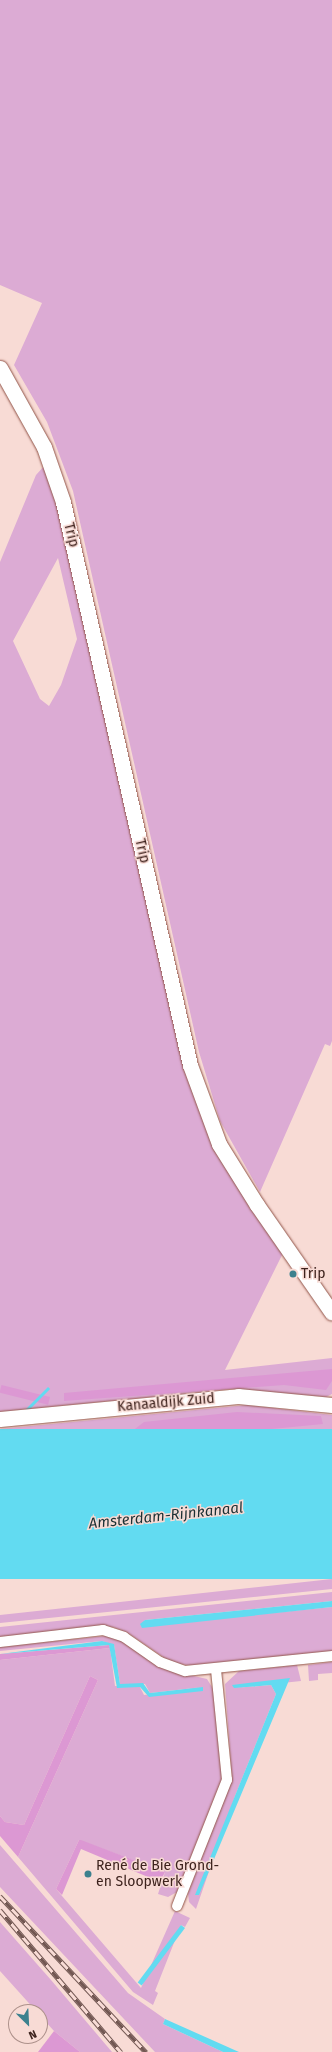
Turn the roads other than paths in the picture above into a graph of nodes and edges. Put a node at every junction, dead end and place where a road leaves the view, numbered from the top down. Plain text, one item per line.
1 (0, 368) edge
2 (332, 1313) edge
3 (332, 1405) edge
4 (0, 1419) edge
5 (0, 1642) edge
6 (332, 1656) edge
7 (216, 1669) junction
8 (177, 1906) dead end

1 - 2 street, Trip
3 - 4 street, Kanaaldijk Zuid
5 - 7 street
6 - 7 street
7 - 8 street

